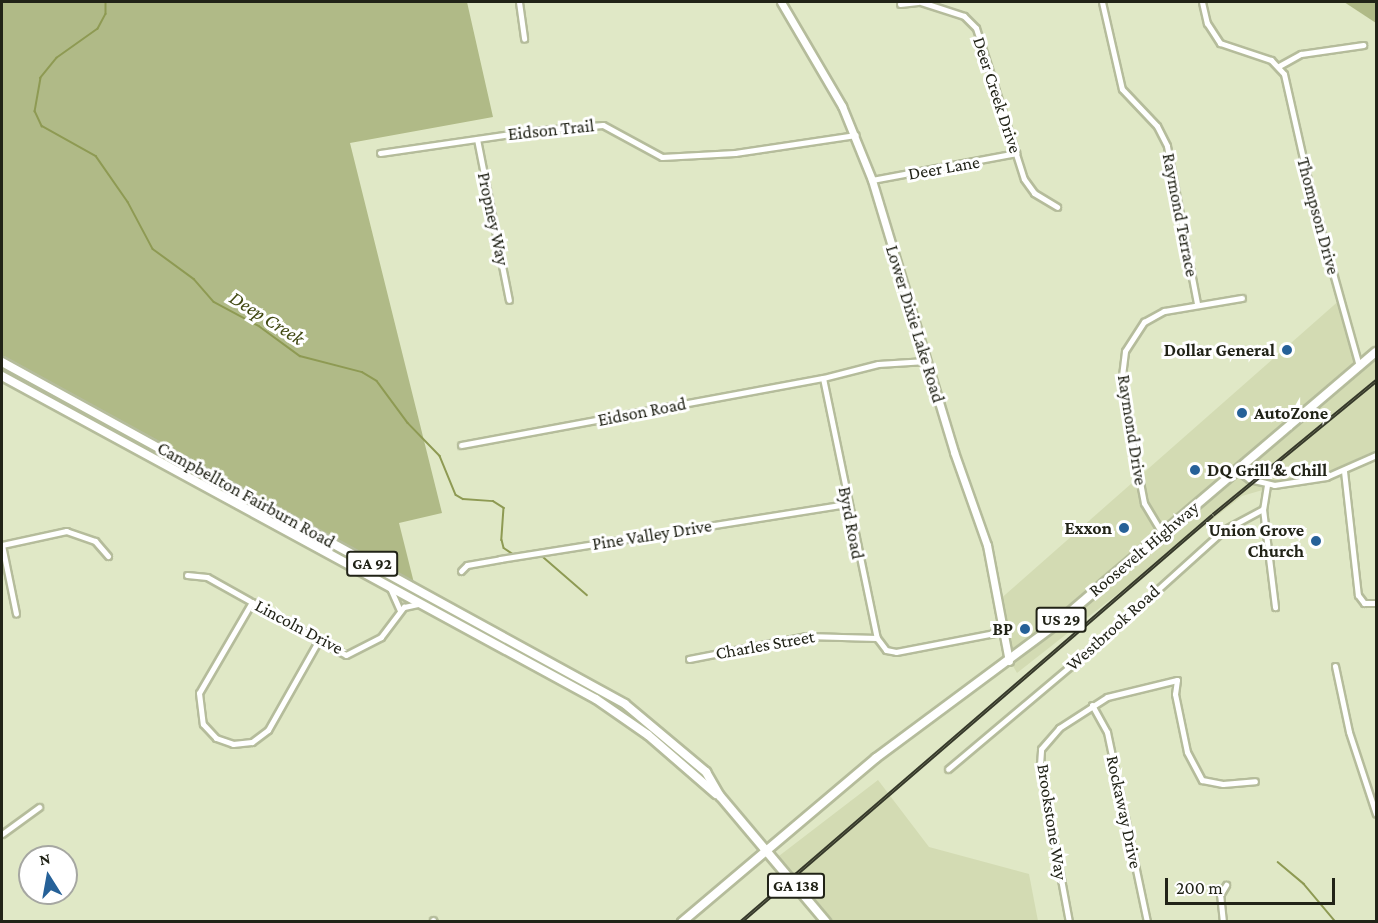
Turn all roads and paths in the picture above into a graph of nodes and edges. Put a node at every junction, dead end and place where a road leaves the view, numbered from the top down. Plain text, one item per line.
1 (519, 2) edge
2 (781, 2) edge
3 (920, 2) edge
4 (1102, 2) edge
5 (1202, 2) edge
6 (900, 4) dead end
7 (524, 39) dead end
8 (1363, 45) dead end
9 (1279, 66) junction
10 (856, 135) junction
11 (477, 139) junction
12 (380, 153) dead end
13 (1016, 153) junction
14 (872, 180) junction
15 (1056, 207) dead end
16 (1242, 298) dead end
17 (509, 300) dead end
18 (1197, 303) junction
19 (1377, 352) edge
20 (926, 361) junction
21 (2, 362) edge
22 (1359, 366) junction
23 (2, 376) edge
24 (823, 378) junction
25 (461, 446) dead end
26 (1377, 455) edge
27 (1238, 471) junction
28 (1344, 471) junction
29 (1267, 485) junction
30 (847, 504) junction
31 (1263, 508) junction
32 (1162, 533) junction
33 (2, 545) edge
34 (108, 556) dead end
35 (461, 571) dead end
36 (187, 575) dead end
37 (389, 586) junction
38 (252, 602) junction
39 (1377, 603) edge
40 (422, 605) junction
41 (1275, 607) dead end
42 (400, 610) junction
43 (16, 614) dead end
44 (1005, 631) junction
45 (877, 638) junction
46 (319, 640) junction
47 (689, 659) dead end
48 (1010, 662) junction
49 (1335, 666) dead end
50 (1092, 705) junction
51 (948, 769) dead end
52 (1255, 781) dead end
53 (720, 796) junction
54 (39, 807) dead end
55 (1377, 814) edge
56 (2, 834) edge
57 (765, 851) junction
58 (1226, 885) dead end
59 (682, 921) edge
60 (826, 921) edge
61 (1069, 921) edge
62 (1147, 921) edge
63 (1223, 921) edge

1 - 7 street
2 - 10 street, Lower Dixie Lake Road
3 - 6 street, Deer Creek Drive
3 - 13 street, Deer Creek Drive
4 - 18 street, Raymond Terrace
5 - 9 street
8 - 9 street
9 - 22 street, Thompson Drive
10 - 11 street, Eidson Trail
10 - 14 street, Lower Dixie Lake Road
11 - 12 street, Eidson Trail
11 - 17 street, Propney Way
13 - 14 street, Deer Lane
13 - 15 street, Deer Creek Drive
14 - 20 street, Lower Dixie Lake Road
16 - 18 street, Raymond Drive
18 - 32 street, Raymond Drive
19 - 22 main road, Roosevelt Highway / US 29
20 - 24 street
20 - 44 street, Lower Dixie Lake Road
21 - 53 main road, Campbellton Fairburn Road / GA 92
22 - 27 main road, Roosevelt Highway / US 29
23 - 37 main road, Campbellton Fairburn Road / GA 92
24 - 25 street, Eidson Road
24 - 30 street, Byrd Road
26 - 28 street
27 - 29 street
27 - 32 main road, Roosevelt Highway / US 29
28 - 29 street
28 - 39 street
29 - 31 street
30 - 35 street, Pine Valley Drive
30 - 45 street, Byrd Road
31 - 41 street
31 - 51 street, Westbrook Road
32 - 48 main road, Roosevelt Highway / US 29
33 - 34 street
33 - 43 street
36 - 38 street, Lincoln Drive
37 - 40 main road, Campbellton Fairburn Road / GA 92
37 - 42 street
38 - 46 street, Lincoln Drive
38 - 46 street
40 - 42 street
40 - 53 main road, Campbellton Fairburn Road / GA 92
42 - 46 street, Lincoln Drive
44 - 45 street
44 - 48 street, Lower Dixie Lake Road
45 - 47 street, Charles Street
48 - 57 main road, Roosevelt Highway / US 29
49 - 55 street
50 - 52 street, Brookstone Way
50 - 61 street, Brookstone Way
50 - 62 street, Rockaway Drive
53 - 57 main road, Campbellton Fairburn Road / GA 92
54 - 56 street
57 - 59 main road, US 29
57 - 60 main road, GA 138
58 - 63 street

